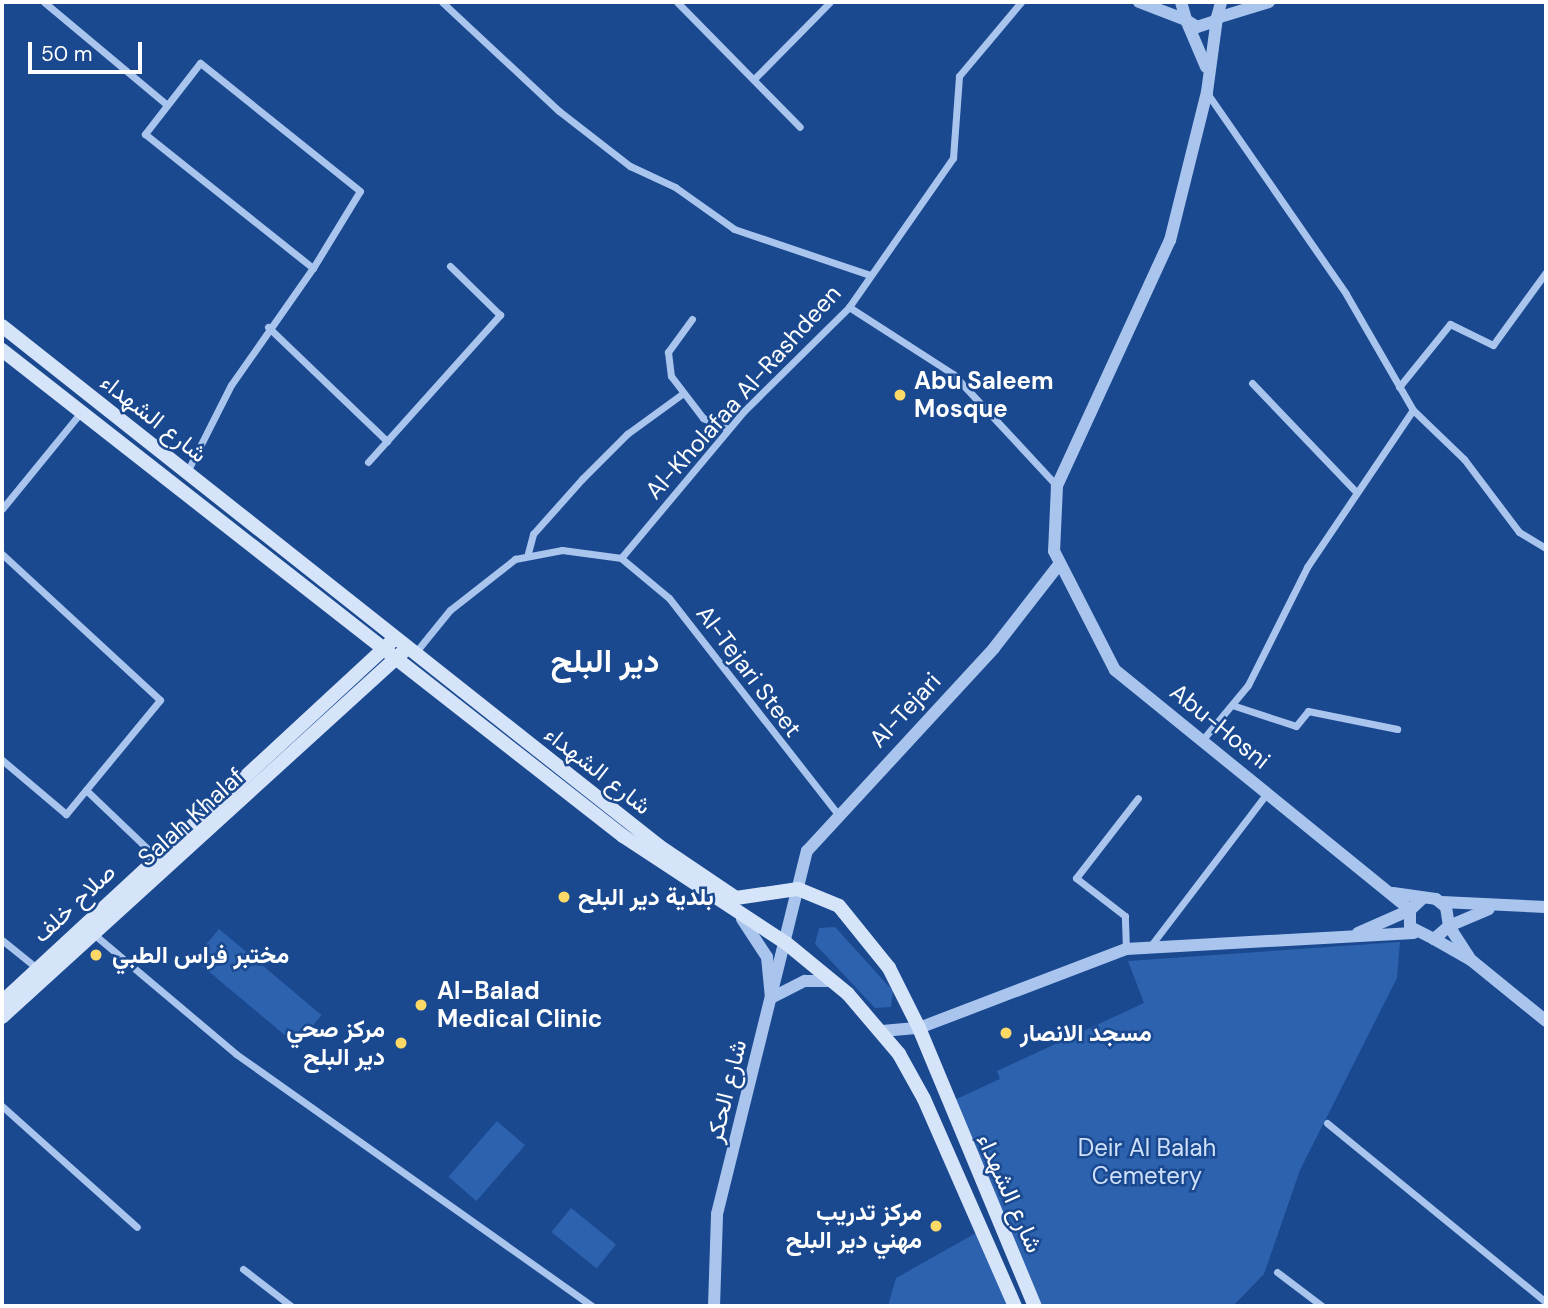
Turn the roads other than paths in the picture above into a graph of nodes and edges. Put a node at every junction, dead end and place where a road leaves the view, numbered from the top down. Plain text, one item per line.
1 (44, 2) edge
2 (442, 2) edge
3 (677, 2) edge
4 (830, 2) edge
5 (1021, 2) edge
6 (1139, 2) edge
7 (1181, 2) edge
8 (1221, 2) edge
9 (1272, 2) edge
10 (1217, 18) junction
11 (1186, 20) junction
12 (1206, 67) junction
13 (754, 79) junction
14 (1207, 92) junction
15 (167, 105) junction
16 (800, 127) dead end
17 (450, 266) dead end
18 (313, 268) junction
19 (1546, 272) edge
20 (870, 275) junction
21 (849, 307) junction
22 (692, 319) dead end
23 (2, 326) edge
24 (268, 327) junction
25 (2, 350) edge
26 (1252, 383) dead end
27 (1399, 387) junction
28 (682, 394) junction
29 (1413, 410) junction
30 (82, 411) junction
31 (728, 429) junction
32 (387, 442) junction
33 (368, 462) dead end
34 (187, 473) junction
35 (1057, 486) junction
36 (1356, 492) junction
37 (2, 509) edge
38 (1546, 548) edge
39 (528, 553) junction
40 (2, 554) edge
41 (621, 558) junction
42 (1057, 567) junction
43 (390, 643) junction
44 (407, 652) junction
45 (1232, 705) junction
46 (1397, 729) dead end
47 (1204, 738) junction
48 (2, 760) edge
49 (86, 790) junction
50 (1268, 792) junction
51 (1138, 798) dead end
52 (838, 814) junction
53 (156, 857) junction
54 (798, 889) junction
55 (1389, 893) junction
56 (1422, 899) junction
57 (1442, 902) junction
58 (1546, 907) edge
59 (1491, 909) junction
60 (1410, 910) junction
61 (737, 914) junction
62 (1449, 926) junction
63 (1358, 933) junction
64 (1414, 933) junction
65 (96, 936) junction
66 (1434, 939) junction
67 (2, 940) edge
68 (786, 943) junction
69 (1126, 950) junction
70 (1146, 951) junction
71 (1471, 960) junction
72 (38, 968) junction
73 (833, 981) junction
74 (771, 998) junction
75 (2, 1002) edge
76 (2, 1017) edge
77 (1546, 1021) edge
78 (919, 1028) junction
79 (883, 1031) junction
80 (2, 1106) edge
81 (1327, 1123) dead end
82 (136, 1227) dead end
83 (243, 1269) dead end
84 (1277, 1272) dead end
85 (1546, 1302) edge
86 (291, 1306) edge
87 (592, 1306) edge
88 (714, 1306) edge
89 (1016, 1306) edge
90 (1035, 1306) edge
91 (1322, 1306) edge

1 - 15 street
2 - 20 street
3 - 13 street
4 - 13 street
5 - 20 street, Al-Kholafaa Al-Rashdeen
6 - 11 street
7 - 11 street
8 - 10 street
9 - 10 street
10 - 11 street
10 - 12 street
11 - 12 street
12 - 14 street
13 - 16 street
14 - 27 street
14 - 35 street
15 - 18 street
15 - 18 street
17 - 32 street
18 - 24 street
19 - 27 street
20 - 21 street, Al-Kholafaa Al-Rashdeen
21 - 31 street, Al-Kholafaa Al-Rashdeen
21 - 35 street
22 - 28 street
23 - 34 main road, شارع الشهداء
24 - 32 street
24 - 34 street
25 - 30 main road, شارع الشهداء
26 - 36 street
27 - 29 street
28 - 31 street
28 - 39 street
29 - 36 street
29 - 38 street
30 - 37 street
30 - 43 main road, شارع الشهداء
31 - 41 street, Al-Kholafaa Al-Rashdeen
32 - 33 street
34 - 43 main road, شارع الشهداء
35 - 42 street
36 - 45 street
39 - 41 street
39 - 44 street
40 - 49 street
41 - 52 street, Al-Tejari Steet
42 - 47 street, Abu-Hosni
42 - 52 street, Al-Tejari
43 - 44 main road, شارع الشهداء
43 - 53 main road, صلاح خلف
44 - 54 main road, شارع الشهداء
44 - 61 main road, شارع الشهداء
44 - 65 main road, Salah Khalaf
45 - 46 street
45 - 47 street
47 - 50 street, Abu-Hosni
48 - 49 street
49 - 53 street
50 - 55 street, Abu-Hosni
50 - 70 street
51 - 69 street
52 - 54 street, Al-Tejari
53 - 72 main road, صلاح خلف
54 - 68 street, شارع الحكر
54 - 78 main road, شارع الشهداء
55 - 56 street, Abu-Hosni
55 - 60 street, Abu-Hosni
56 - 57 street, Abu-Hosni
56 - 60 street
57 - 59 street, Abu-Hosni
57 - 62 street
58 - 59 street
59 - 62 street
60 - 63 street
60 - 64 street
61 - 68 main road, شارع الشهداء
61 - 74 street
62 - 66 street
62 - 71 street
63 - 64 street
63 - 70 street
64 - 66 street
65 - 76 main road, Salah Khalaf
65 - 87 street
66 - 71 street
67 - 72 street
68 - 73 main road, شارع الشهداء
68 - 74 street, شارع الحكر
69 - 70 street
69 - 78 street
71 - 77 street
72 - 75 main road, صلاح خلف
73 - 74 street
73 - 79 main road, شارع الشهداء
74 - 88 street, شارع الحكر
78 - 79 street
78 - 90 main road, شارع الشهداء
79 - 89 main road, شارع الشهداء
80 - 82 street
81 - 85 street
83 - 86 street
84 - 91 street

